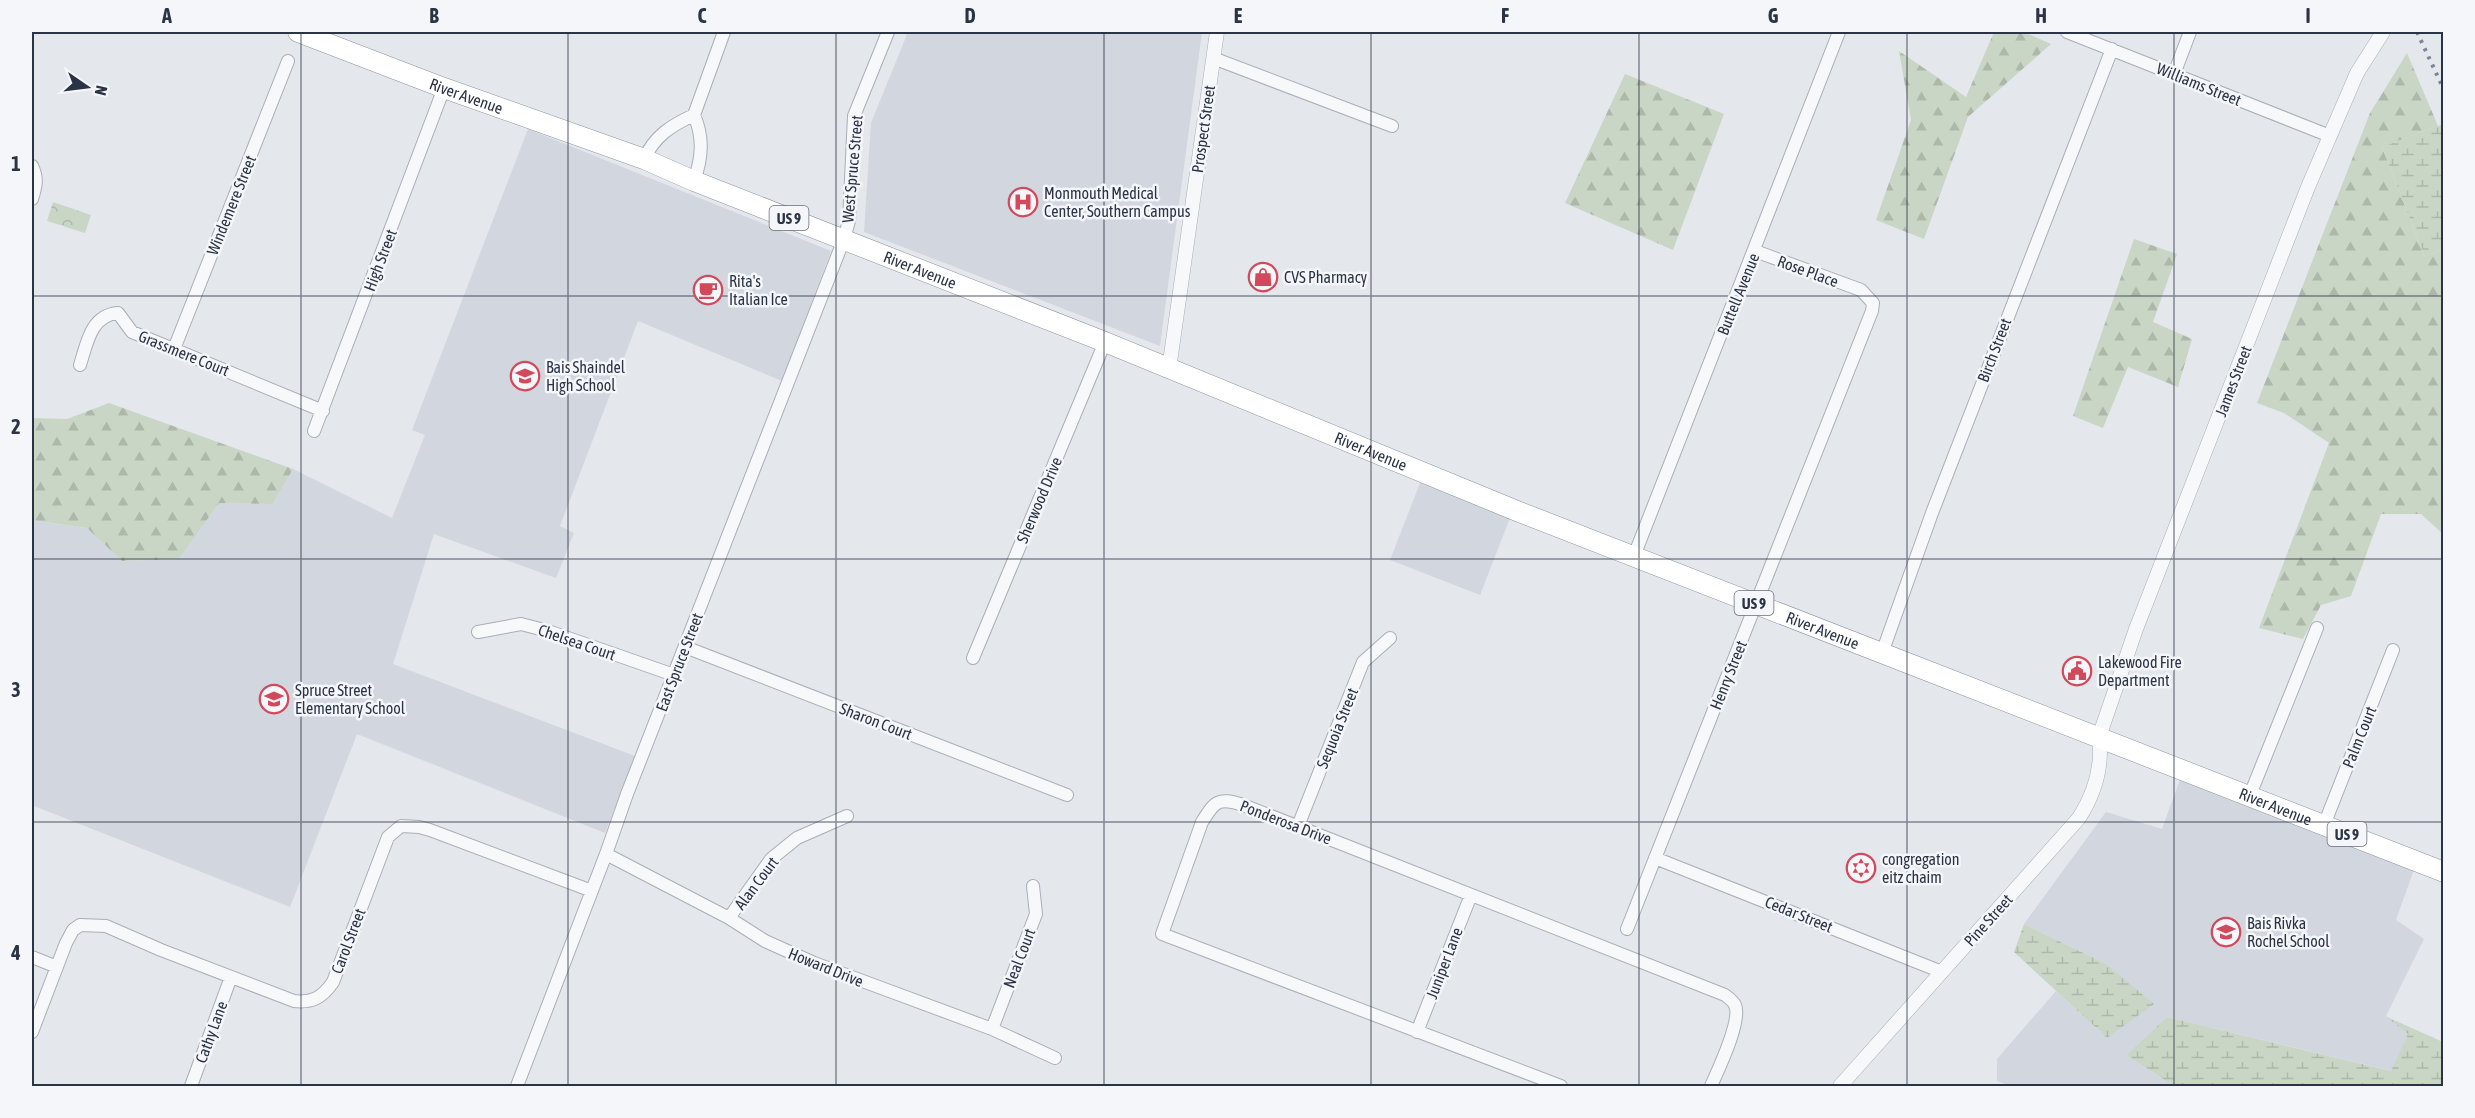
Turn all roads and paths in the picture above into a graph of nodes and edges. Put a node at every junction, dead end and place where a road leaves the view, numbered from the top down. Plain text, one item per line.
1 (298, 32) edge
2 (724, 32) edge
3 (888, 32) edge
4 (1217, 32) edge
5 (1839, 32) edge
6 (2067, 32) edge
7 (2190, 32) edge
8 (2376, 35) edge
9 (2112, 49) junction
10 (1212, 58) junction
11 (288, 61) dead end
12 (2174, 74) junction
13 (444, 88) junction
14 (694, 115) junction
15 (1392, 126) dead end
16 (2330, 136) junction
17 (644, 159) junction
18 (32, 166) edge
19 (694, 182) junction
20 (32, 199) edge
21 (844, 239) junction
22 (1755, 251) junction
23 (1861, 290) joint
24 (1105, 342) junction
25 (174, 349) junction
26 (80, 365) dead end
27 (1169, 369) junction
28 (323, 411) junction
29 (314, 431) dead end
30 (1634, 556) junction
31 (1757, 604) junction
32 (2317, 628) dead end
33 (478, 632) dead end
34 (1390, 639) dead end
35 (685, 647) junction
36 (2393, 650) dead end
37 (1882, 652) junction
38 (973, 658) dead end
39 (674, 675) junction
40 (2099, 737) junction
41 (1067, 795) dead end
42 (2250, 795) junction
43 (847, 816) dead end
44 (2324, 825) junction
45 (1298, 826) junction
46 (606, 855) junction
47 (1655, 858) junction
48 (2444, 872) edge
49 (1033, 886) dead end
50 (592, 891) junction
51 (1471, 895) junction
52 (729, 918) junction
53 (1627, 929) dead end
54 (32, 957) edge
55 (57, 967) junction
56 (1942, 972) junction
57 (231, 977) junction
58 (992, 1029) junction
59 (32, 1032) edge
60 (1417, 1032) junction
61 (1055, 1058) dead end
62 (191, 1086) edge
63 (517, 1086) edge
64 (1561, 1086) edge
65 (1712, 1086) edge
66 (1840, 1086) edge

1 - 13 highway, River Avenue / US 9
2 - 14 street
3 - 21 street, West Spruce Street
4 - 10 street, Prospect Street
5 - 22 street, Buttell Avenue
6 - 9 street, Williams Street
7 - 12 street
8 - 16 street, James Street
9 - 12 street, Williams Street
9 - 37 street, Birch Street
10 - 15 street
10 - 27 street, Prospect Street
11 - 25 street, Windemere Street
12 - 16 street, Williams Street
13 - 17 highway, River Avenue / US 9
13 - 28 street, High Street
14 - 17 street
14 - 19 street
16 - 40 street, James Street
17 - 19 highway, River Avenue / US 9
18 - 20 street
19 - 21 highway, River Avenue / US 9
21 - 24 highway, River Avenue / US 9
21 - 35 street, East Spruce Street
22 - 23 street, Rose Place
22 - 30 street, Buttell Avenue
23 - 31 street, Henry Street
24 - 27 highway, River Avenue / US 9
24 - 38 street, Sherwood Drive
25 - 26 street, Grassmere Court
25 - 28 street, Grassmere Court
27 - 30 highway, River Avenue / US 9
28 - 29 street, High Street
30 - 31 highway, River Avenue / US 9
31 - 37 highway, River Avenue / US 9
31 - 47 street, Henry Street
32 - 42 street
33 - 39 street, Chelsea Court
34 - 45 street, Sequoia Street
35 - 39 street, East Spruce Street
35 - 41 street, Sharon Court
36 - 44 street, Palm Court
37 - 40 highway, River Avenue / US 9
39 - 46 street, East Spruce Street
40 - 42 highway, River Avenue / US 9
40 - 56 street, Pine Street
42 - 44 highway, River Avenue / US 9
43 - 52 street, Alan Court
44 - 48 highway, River Avenue / US 9
45 - 51 street, Ponderosa Drive
45 - 60 street, Ponderosa Drive
46 - 50 street, East Spruce Street
46 - 52 street, Howard Drive
47 - 53 street, Henry Street
47 - 56 street, Cedar Street
49 - 58 street, Neal Court
50 - 57 street, Carol Street
50 - 63 street, East Spruce Street
51 - 60 street, Juniper Lane
51 - 65 street, Ponderosa Drive
52 - 58 street, Howard Drive
54 - 55 street
55 - 57 street, Carol Street
55 - 59 street, Carol Street
56 - 66 street, Pine Street
57 - 62 street, Cathy Lane
58 - 61 street, Howard Drive
60 - 64 street, Ponderosa Drive

